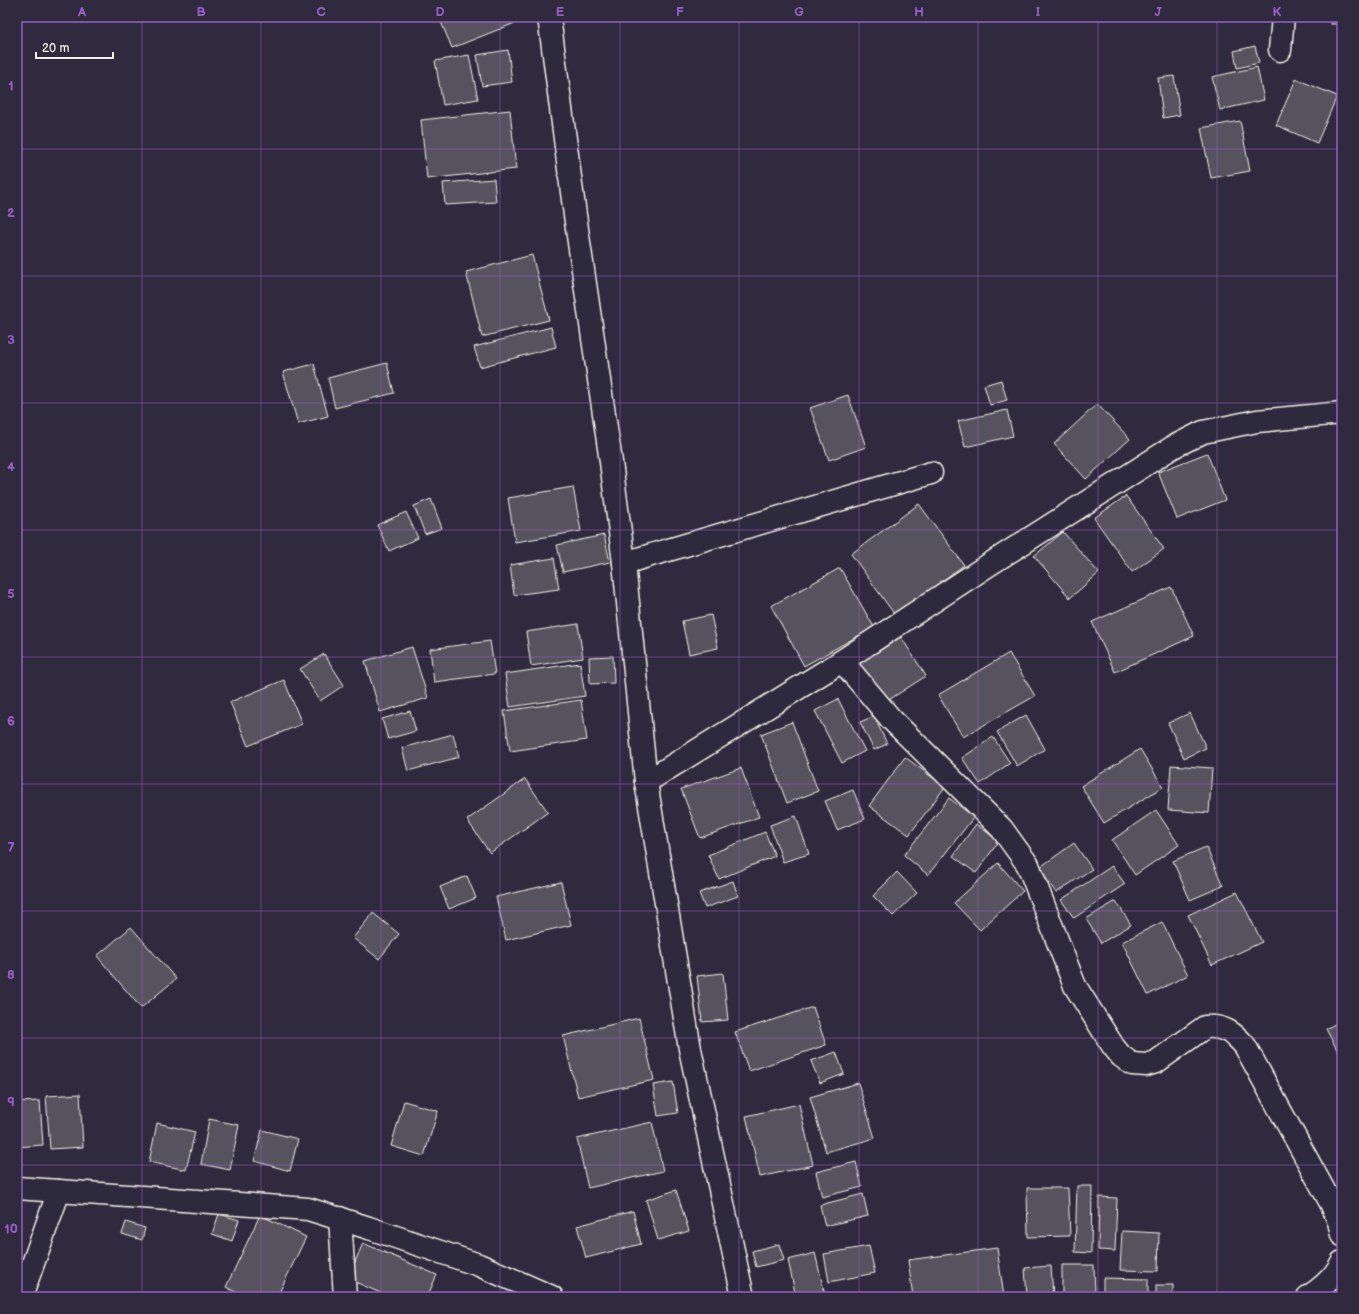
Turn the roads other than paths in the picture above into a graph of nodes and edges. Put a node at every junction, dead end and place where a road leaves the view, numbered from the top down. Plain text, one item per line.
1 (549, 17) edge
2 (1283, 17) edge
3 (1280, 50) dead end
4 (1342, 413) edge
5 (932, 473) dead end
6 (624, 563) junction
7 (842, 661) junction
8 (646, 782) junction
9 (17, 1188) edge
10 (59, 1191) junction
11 (340, 1218) junction
12 (1342, 1235) edge
13 (1342, 1262) edge
14 (21, 1297) edge
15 (345, 1297) edge
16 (552, 1297) edge
17 (744, 1297) edge
18 (1308, 1297) edge

1 - 6 street
2 - 3 street
4 - 7 street
5 - 6 street
6 - 8 street
7 - 8 street
7 - 12 street
8 - 17 street
9 - 10 street
10 - 11 street
10 - 14 street
11 - 15 street
11 - 16 street
13 - 18 street

